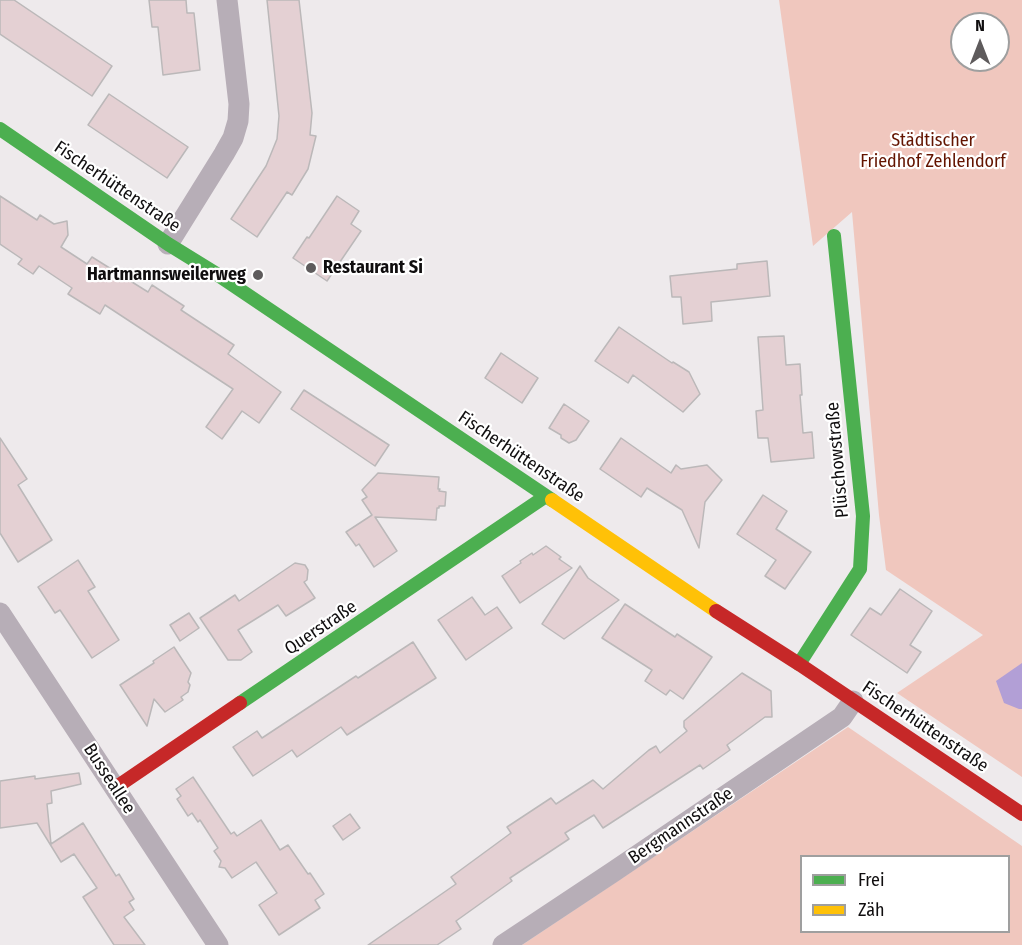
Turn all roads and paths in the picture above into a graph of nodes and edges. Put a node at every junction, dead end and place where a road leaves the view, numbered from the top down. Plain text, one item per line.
1 (227, 0) edge
2 (0, 129) edge
3 (834, 236) dead end
4 (168, 244) junction
5 (546, 496) junction
6 (0, 613) edge
7 (799, 664) junction
8 (853, 700) junction
9 (115, 788) junction
10 (1022, 814) edge
11 (218, 945) edge
12 (503, 945) edge

1 - 4 street
2 - 4 street, Fischerhüttenstraße
3 - 7 street, Plüschowstraße
4 - 5 street, Fischerhüttenstraße
5 - 7 street, Fischerhüttenstraße
5 - 9 street, Querstraße
6 - 9 street, Busseallee
7 - 8 street, Fischerhüttenstraße
8 - 10 street, Fischerhüttenstraße
8 - 12 street, Bergmannstraße
9 - 11 street, Busseallee

